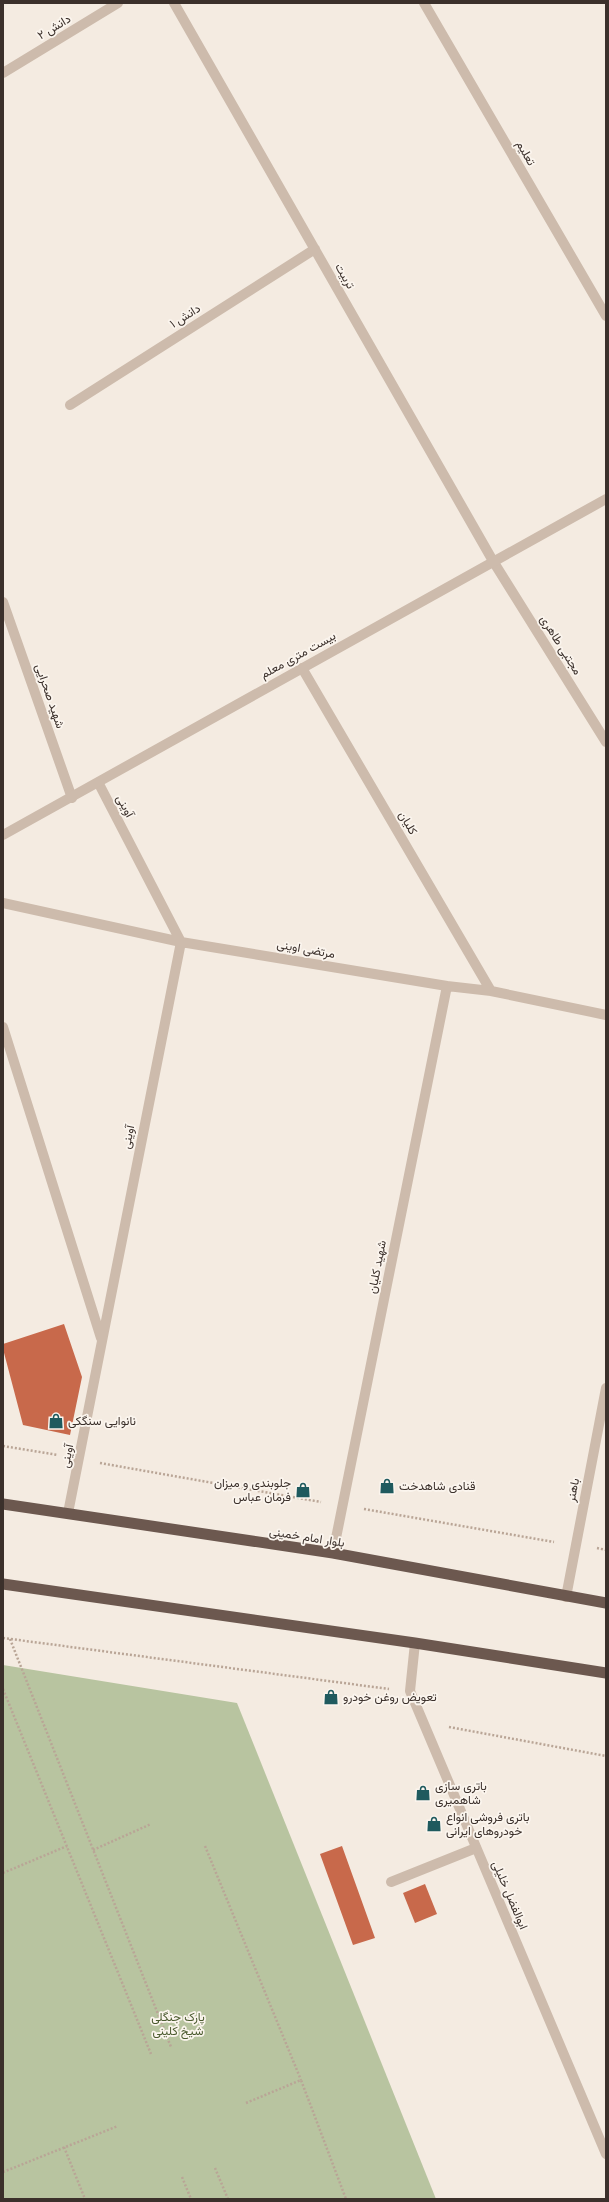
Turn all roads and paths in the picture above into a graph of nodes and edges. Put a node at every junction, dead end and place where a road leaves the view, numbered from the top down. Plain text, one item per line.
1 (118, 3) edge
2 (174, 3) edge
3 (424, 3) edge
4 (3, 73) edge
5 (315, 249) junction
6 (606, 316) edge
7 (70, 405) dead end
8 (606, 499) edge
9 (493, 561) junction
10 (3, 602) edge
11 (302, 668) junction
12 (606, 742) edge
13 (99, 784) junction
14 (72, 798) junction
15 (3, 835) edge
16 (3, 903) edge
17 (181, 942) junction
18 (446, 986) junction
19 (491, 991) junction
20 (606, 1015) edge
21 (3, 1027) edge
22 (102, 1339) junction
23 (606, 1388) edge
24 (3, 1446) edge
25 (80, 1459) junction
26 (3, 1504) edge
27 (343, 1506) junction
28 (68, 1513) junction
29 (576, 1545) junction
30 (606, 1550) edge
31 (333, 1553) junction
32 (3, 1584) edge
33 (566, 1597) junction
34 (606, 1603) edge
35 (3, 1638) edge
36 (10, 1639) junction
37 (415, 1643) junction
38 (606, 1673) edge
39 (3, 1689) edge
40 (410, 1691) junction
41 (422, 1721) junction
42 (606, 1756) edge
43 (151, 1824) dead end
44 (67, 1846) junction
45 (205, 1846) dead end
46 (476, 1848) junction
47 (93, 1850) junction
48 (3, 1873) edge
49 (391, 1882) dead end
50 (171, 2047) dead end
51 (151, 2054) dead end
52 (301, 2080) junction
53 (246, 2103) dead end
54 (118, 2126) dead end
55 (64, 2147) junction
56 (606, 2154) edge
57 (214, 2168) dead end
58 (3, 2172) edge
59 (182, 2177) dead end
60 (85, 2199) edge
61 (191, 2199) edge
62 (228, 2199) edge
63 (346, 2199) edge

1 - 4 street, دانش ۲
2 - 5 street, تربیت
3 - 6 street, تعلیم
5 - 7 street, دانش ۱
5 - 9 street, تربیت
8 - 9 street, بیست متری معلم
9 - 11 street, بیست متری معلم
9 - 12 street, مجتبی طاهری
10 - 14 street, شهید صحرایی
11 - 13 street, بیست متری معلم
11 - 19 street, کلیان
13 - 14 street, بیست متری معلم
13 - 17 street, آوینی
14 - 15 street, بیست متری معلم
16 - 17 street, مرتضی اوینی
17 - 18 street, مرتضی اوینی
17 - 22 street, آوینی
18 - 19 street, مرتضی اوینی
18 - 27 street, شهید کلیان
19 - 20 street, مرتضی اوینی
21 - 22 street
22 - 25 street, آوینی
23 - 29 street, باهنر
24 - 25 path
25 - 27 path
25 - 28 street, آوینی
26 - 28 highway, بلوار امام خمینی
27 - 29 path
27 - 31 street, شهید کلیان
28 - 31 highway, بلوار امام خمینی
29 - 30 path
29 - 33 street, باهنر
31 - 33 highway, بلوار امام خمینی
32 - 37 highway
33 - 34 highway, بلوار امام خمینی
35 - 36 path
36 - 40 path
36 - 47 path
37 - 38 highway
37 - 40 street, ابوالفضل خلیلی
39 - 44 path
40 - 41 street, ابوالفضل خلیلی
41 - 42 path
41 - 46 street, ابوالفضل خلیلی
43 - 47 path
44 - 48 path
44 - 51 path
45 - 52 path
46 - 49 street
46 - 56 street, ابوالفضل خلیلی
47 - 50 path
52 - 53 path
52 - 63 path
54 - 55 path
55 - 58 path
55 - 60 path
57 - 62 path
59 - 61 path

